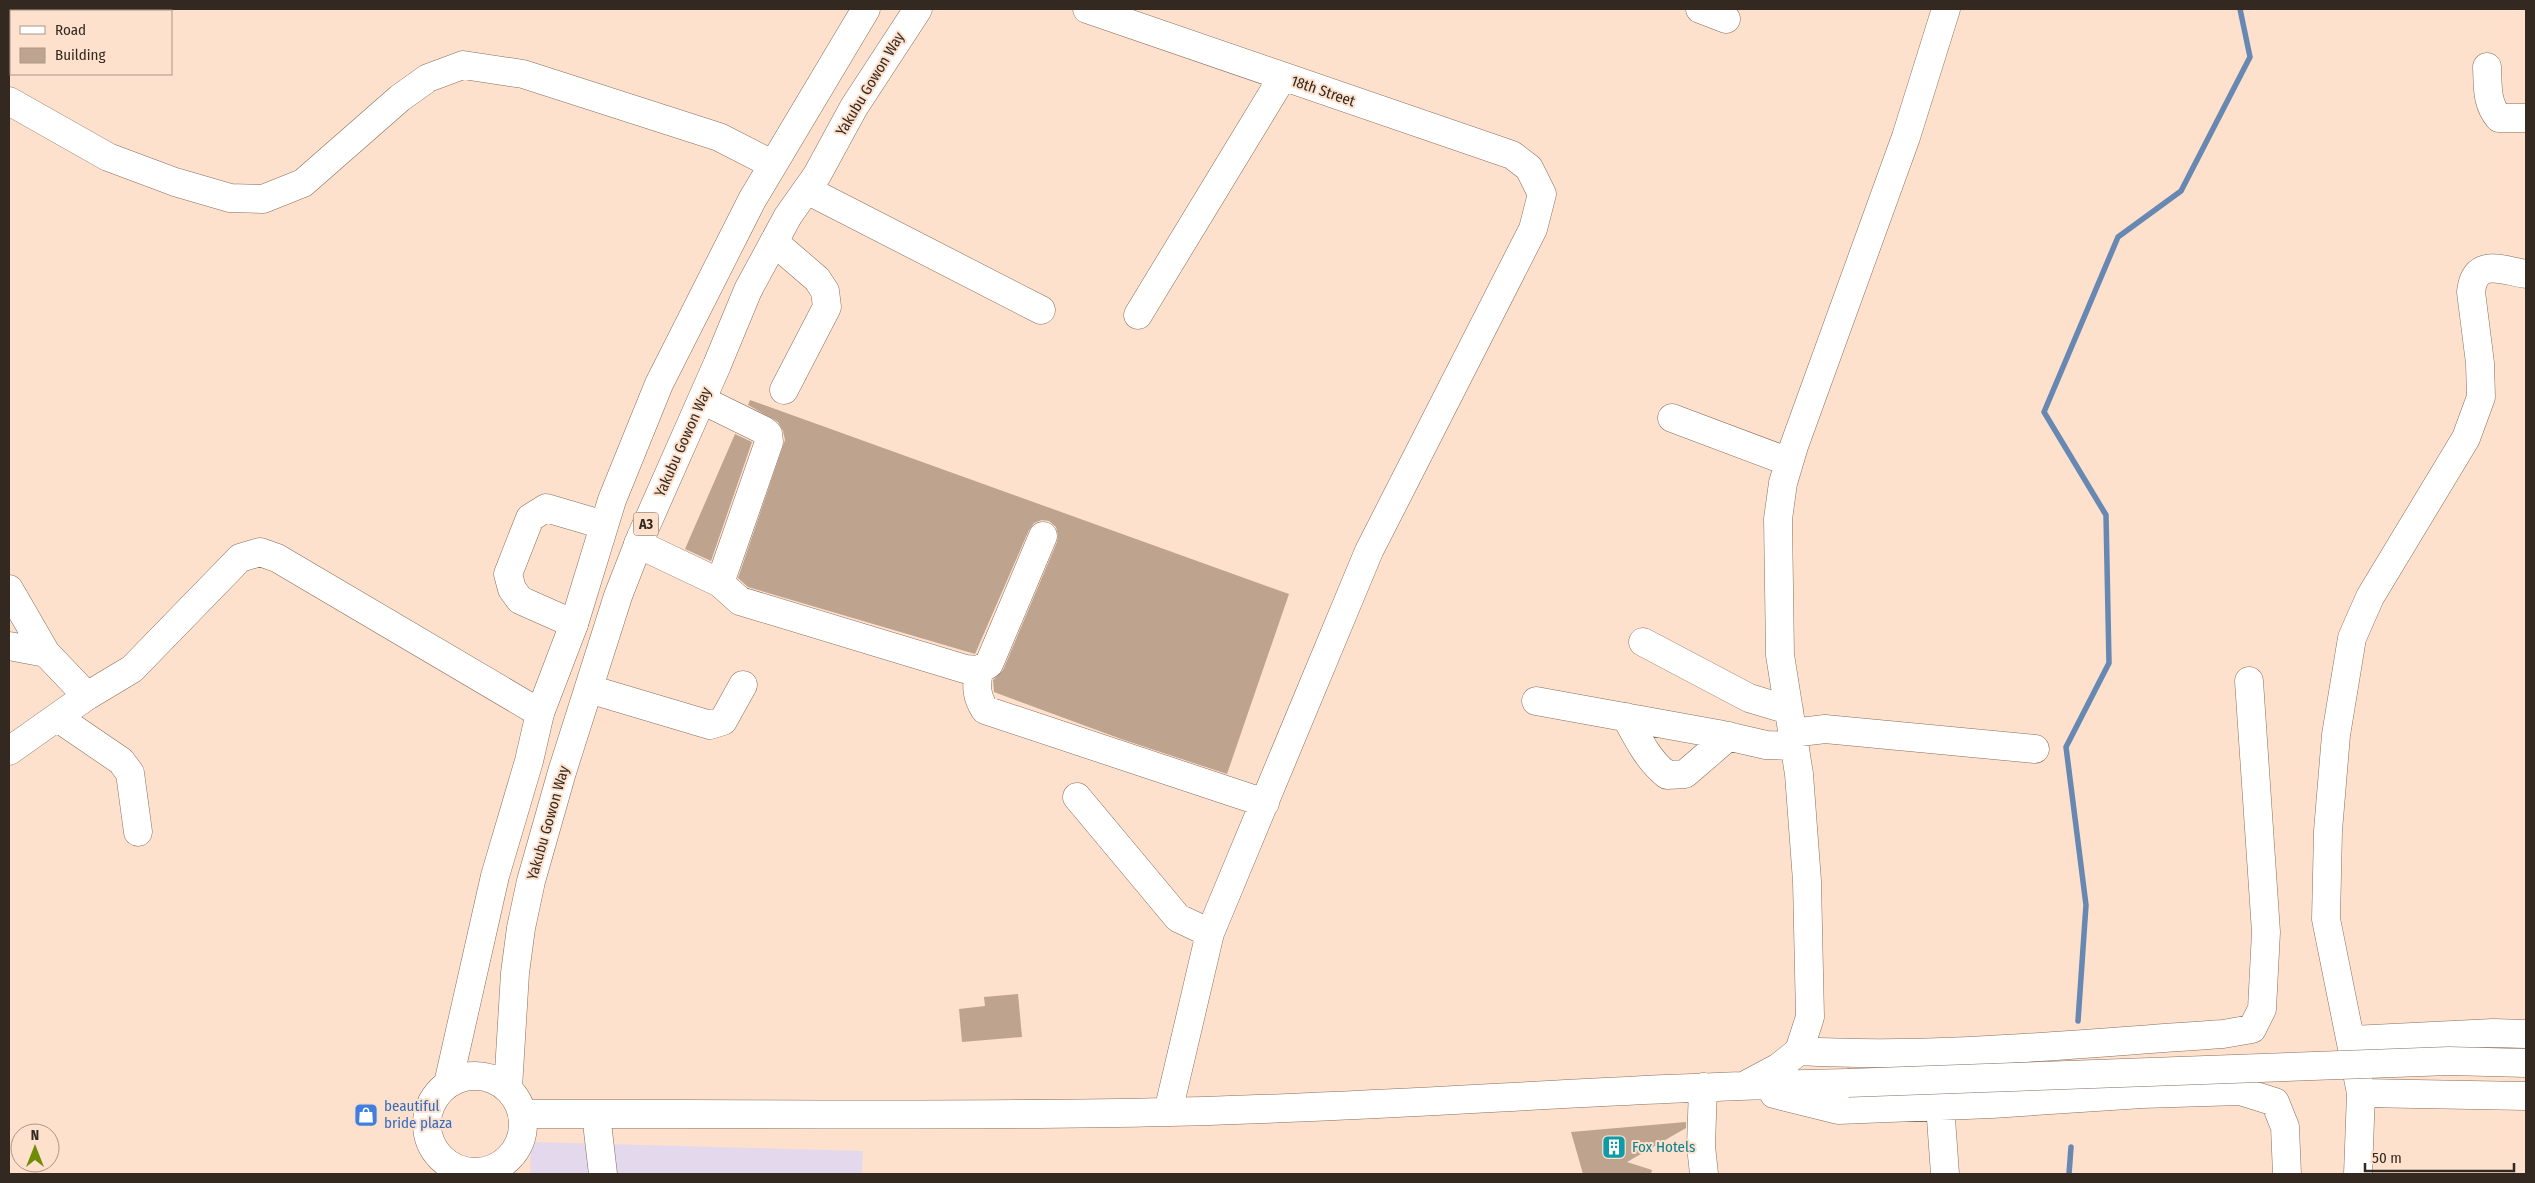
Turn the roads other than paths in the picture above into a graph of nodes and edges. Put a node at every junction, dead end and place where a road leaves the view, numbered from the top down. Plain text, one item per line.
1 (866, 9) edge
2 (918, 9) edge
3 (1087, 9) edge
4 (1700, 9) edge
5 (1946, 9) edge
6 (1726, 19) dead end
7 (2487, 67) dead end
8 (1282, 78) junction
9 (9, 101) edge
10 (2526, 118) edge
11 (772, 164) junction
12 (806, 190) junction
13 (774, 242) junction
14 (2526, 274) edge
15 (1041, 310) dead end
16 (1138, 315) dead end
17 (784, 390) dead end
18 (702, 400) junction
19 (1672, 418) dead end
20 (1789, 462) junction
21 (604, 525) junction
22 (1043, 536) dead end
23 (638, 544) junction
24 (720, 584) junction
25 (9, 589) edge
26 (574, 624) junction
27 (1643, 642) dead end
28 (9, 646) edge
29 (46, 653) junction
30 (978, 670) junction
31 (2249, 681) dead end
32 (743, 685) dead end
33 (589, 689) junction
34 (87, 696) junction
35 (1536, 700) dead end
36 (540, 713) junction
37 (1626, 717) junction
38 (58, 718) junction
39 (1792, 730) junction
40 (1729, 736) junction
41 (2035, 749) dead end
42 (9, 752) edge
43 (1077, 797) dead end
44 (1265, 803) junction
45 (138, 832) dead end
46 (1210, 933) junction
47 (2526, 1034) edge
48 (2352, 1040) junction
49 (1799, 1051) junction
50 (2526, 1062) edge
51 (448, 1084) junction
52 (1743, 1086) junction
53 (1703, 1087) junction
54 (508, 1088) junction
55 (2361, 1093) junction
56 (2526, 1096) edge
57 (1940, 1106) junction
58 (1168, 1112) junction
59 (522, 1114) junction
60 (596, 1114) junction
61 (442, 1167) edge
62 (485, 1173) edge
63 (603, 1174) edge
64 (1704, 1174) edge
65 (1945, 1174) edge
66 (2287, 1174) edge
67 (2358, 1174) edge

1 - 11 main road
2 - 12 main road, Yakubu Gowon Way / A3
3 - 8 main road, 18th Street
4 - 6 main road
5 - 20 main road
7 - 10 main road
8 - 16 main road
8 - 44 main road, 18th Street
9 - 11 main road
11 - 21 main road
12 - 13 main road, Yakubu Gowon Way / A3
12 - 15 main road
13 - 17 main road
13 - 18 main road, Yakubu Gowon Way / A3
14 - 48 main road
18 - 23 main road, Yakubu Gowon Way / A3
18 - 24 main road
19 - 20 main road
20 - 39 main road
21 - 26 main road
21 - 26 main road
22 - 30 main road
23 - 24 main road
23 - 33 main road, Yakubu Gowon Way / A3
24 - 30 main road
25 - 29 main road
26 - 36 main road
27 - 39 main road
28 - 29 main road
29 - 34 main road
30 - 44 main road
31 - 49 main road
32 - 33 main road
33 - 54 main road, Yakubu Gowon Way / A3
34 - 36 main road
34 - 38 main road
35 - 37 main road
36 - 51 main road
37 - 40 main road
37 - 40 main road
38 - 42 main road
38 - 45 main road
39 - 40 main road
39 - 41 main road
39 - 49 main road
43 - 46 main road
44 - 46 main road
46 - 58 main road
47 - 48 main road
48 - 55 main road
49 - 52 main road
50 - 52 main road, bridge
51 - 54 main road
51 - 61 main road
52 - 53 main road
52 - 57 main road
53 - 58 main road
53 - 64 main road
54 - 59 main road
55 - 56 main road
55 - 67 main road
57 - 65 main road
57 - 66 main road
58 - 60 main road
59 - 60 main road
59 - 62 main road
60 - 63 main road
61 - 62 main road

